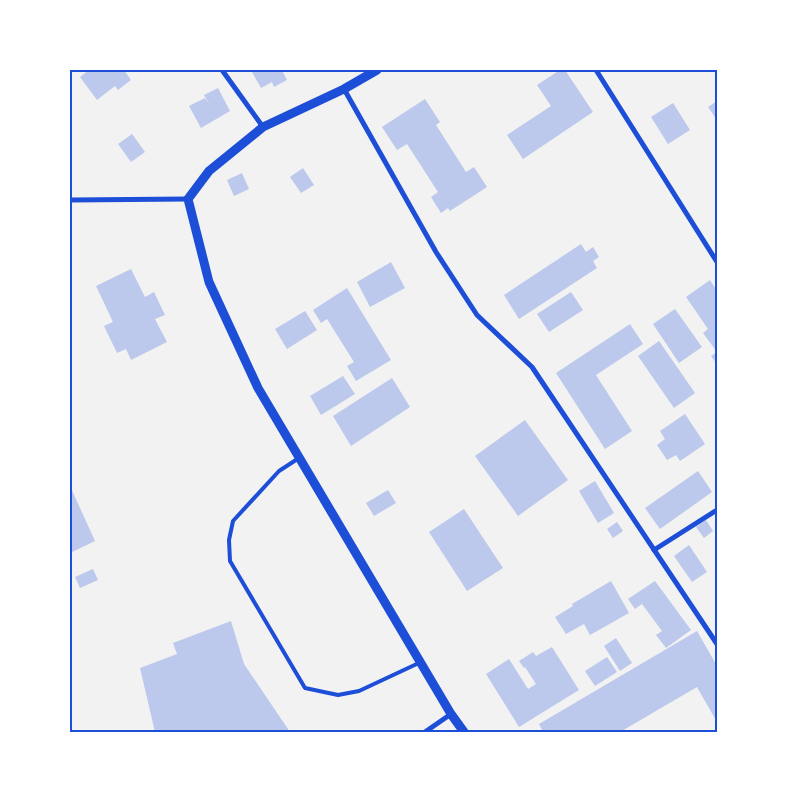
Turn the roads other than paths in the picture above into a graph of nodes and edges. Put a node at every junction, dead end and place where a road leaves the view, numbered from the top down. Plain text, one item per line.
1 (222, 70) edge
2 (377, 70) edge
3 (596, 70) edge
4 (344, 89) junction
5 (263, 127) junction
6 (188, 198) junction
7 (70, 200) edge
8 (717, 262) edge
9 (300, 458) junction
10 (717, 510) edge
11 (654, 550) junction
12 (717, 644) edge
13 (421, 662) junction
14 (450, 714) junction
15 (426, 732) edge
16 (464, 732) edge

1 - 5 street
2 - 4 street
3 - 8 street
4 - 5 street
4 - 11 street
5 - 6 street
6 - 7 street
6 - 9 street
9 - 13 street
9 - 13 lane
10 - 11 street
11 - 12 street
13 - 14 street
14 - 15 street
14 - 16 street

